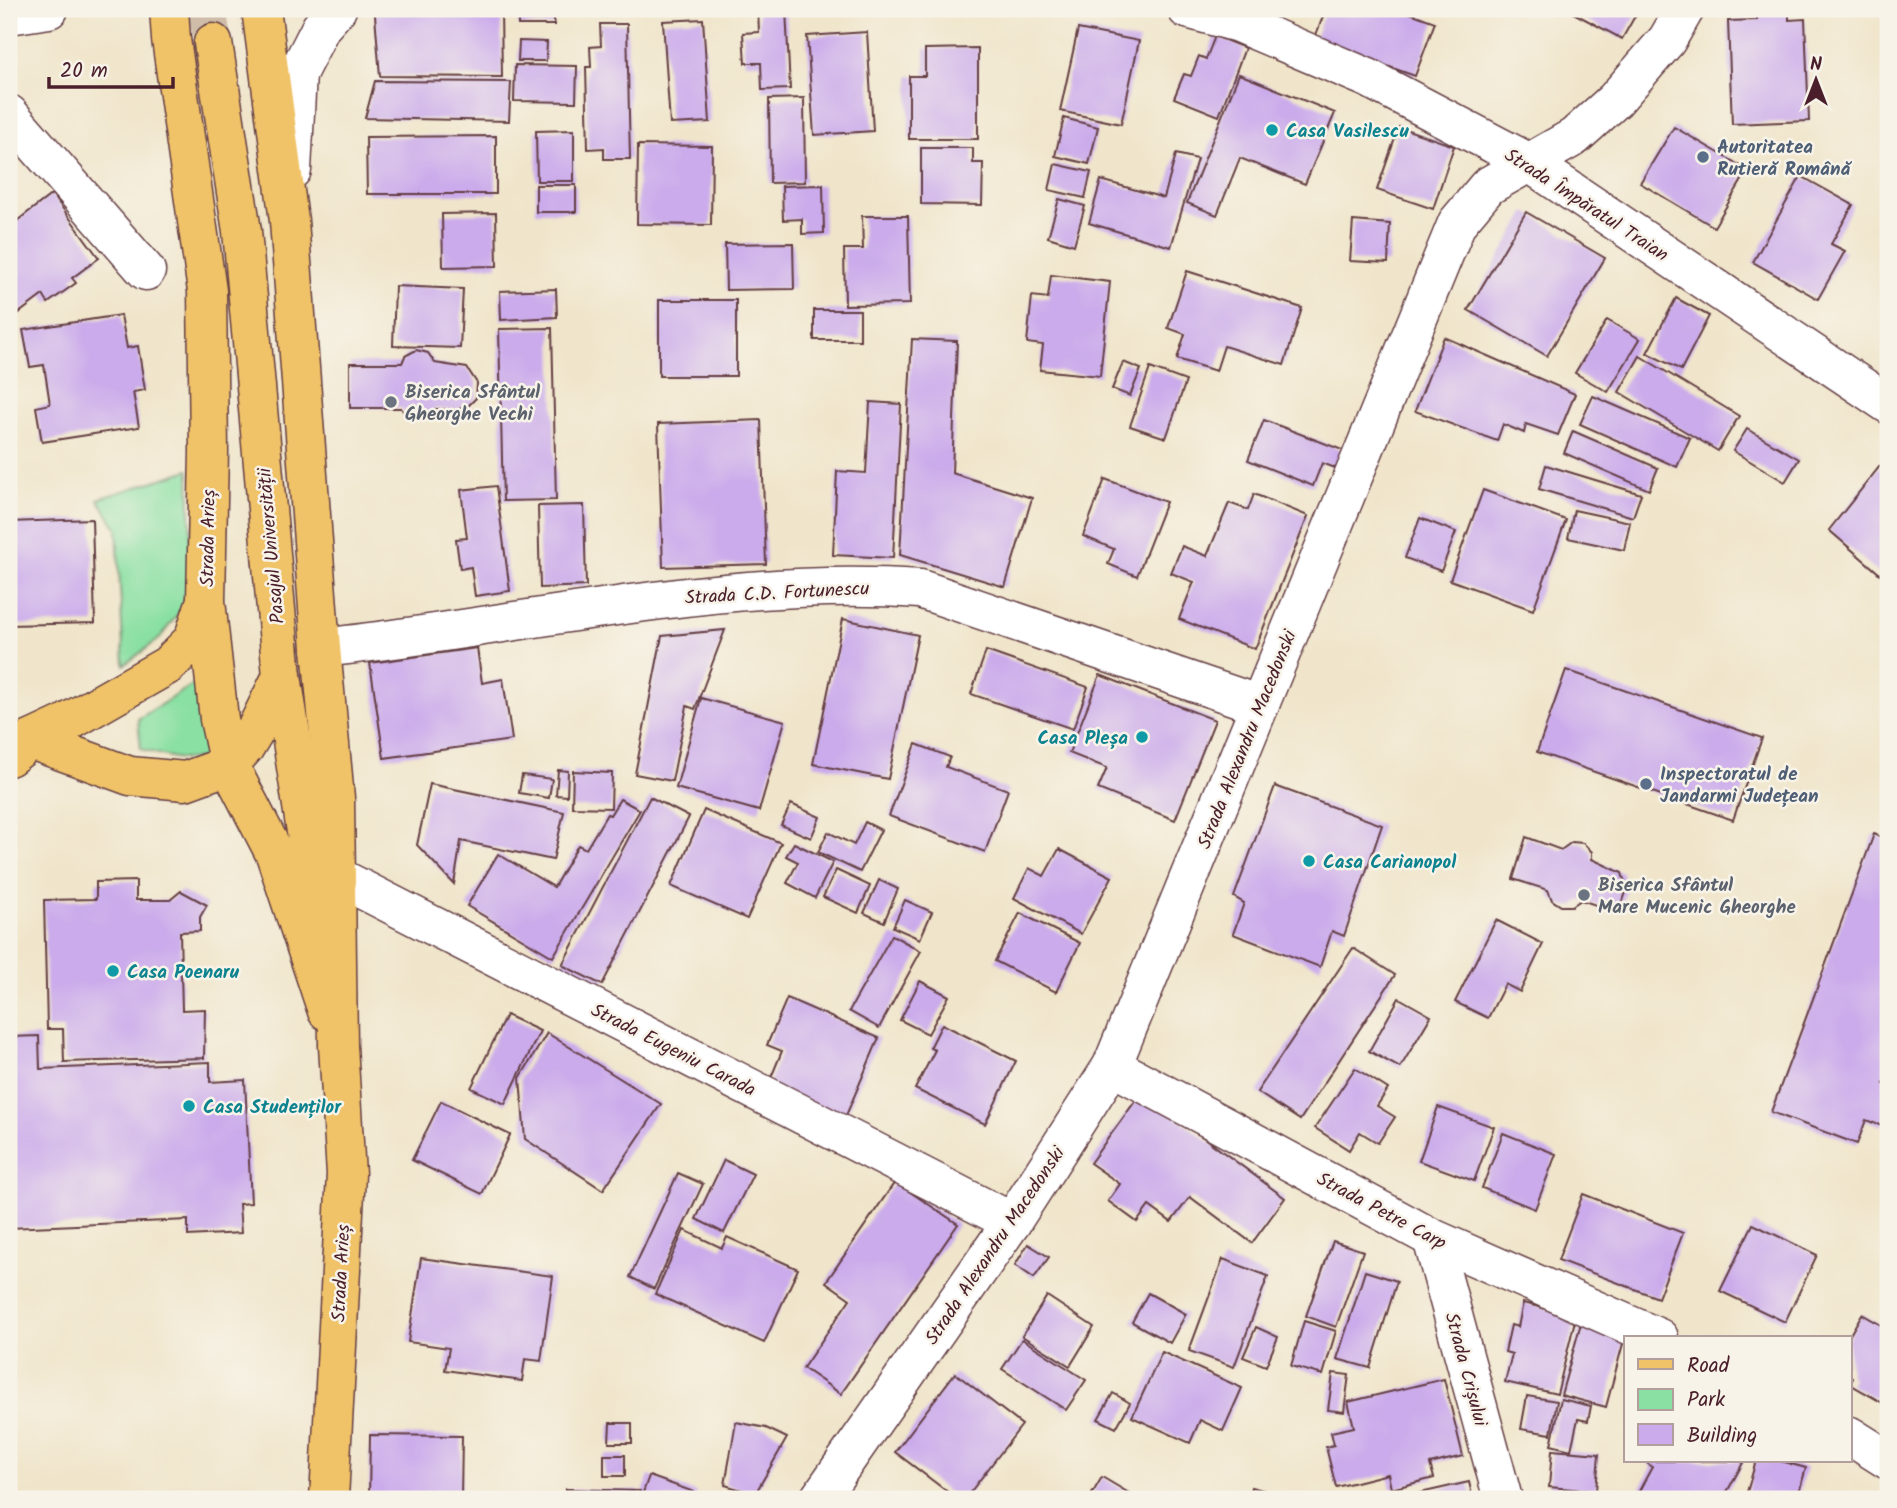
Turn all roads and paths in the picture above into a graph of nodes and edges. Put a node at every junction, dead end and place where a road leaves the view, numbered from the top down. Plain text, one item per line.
1 (50, 9) edge
2 (169, 9) edge
3 (261, 9) edge
4 (337, 9) edge
5 (1187, 9) edge
6 (1685, 9) edge
7 (9, 15) edge
8 (213, 43) tunnel mouth
9 (9, 114) edge
10 (1528, 162) junction
11 (289, 221) junction
12 (146, 271) dead end
13 (1888, 404) edge
14 (206, 601) junction
15 (321, 648) junction
16 (282, 676) junction
17 (1260, 705) junction
18 (16, 743) edge
19 (229, 765) junction
20 (336, 876) junction
21 (338, 1046) junction
22 (1112, 1066) junction
23 (1012, 1222) junction
24 (1432, 1238) junction
25 (1654, 1336) edge
26 (1852, 1437) edge
27 (1888, 1460) edge
28 (826, 1497) edge
29 (328, 1499) edge
30 (1503, 1499) edge

1 - 7 street
2 - 14 main road, Strada Arieș
3 - 11 main road, Strada Arieș
4 - 11 street
5 - 10 street, Strada Împăratul Traian
6 - 10 street, Strada Alexandru Macedonski
8 - 16 main road, Pasajul Universității
9 - 12 street
10 - 13 street, Strada Împăratul Traian
10 - 17 street, Strada Alexandru Macedonski
11 - 15 main road, Strada Arieș
14 - 18 main road
14 - 19 main road, Strada Arieș
15 - 17 street, Strada C.D. Fortunescu
15 - 20 main road, Strada Arieș
16 - 19 main road
16 - 21 main road, Pasajul Universității
17 - 22 street, Strada Alexandru Macedonski
18 - 19 main road
19 - 21 main road, Strada Arieș
20 - 21 main road, Strada Arieș
20 - 23 street, Strada Eugeniu Carada
21 - 29 main road, Strada Arieș
22 - 23 street, Strada Alexandru Macedonski
22 - 24 street, Strada Petre Carp
23 - 28 street, Strada Alexandru Macedonski
24 - 25 street, Strada Petre Carp
24 - 30 street, Strada Crișului
26 - 27 street

